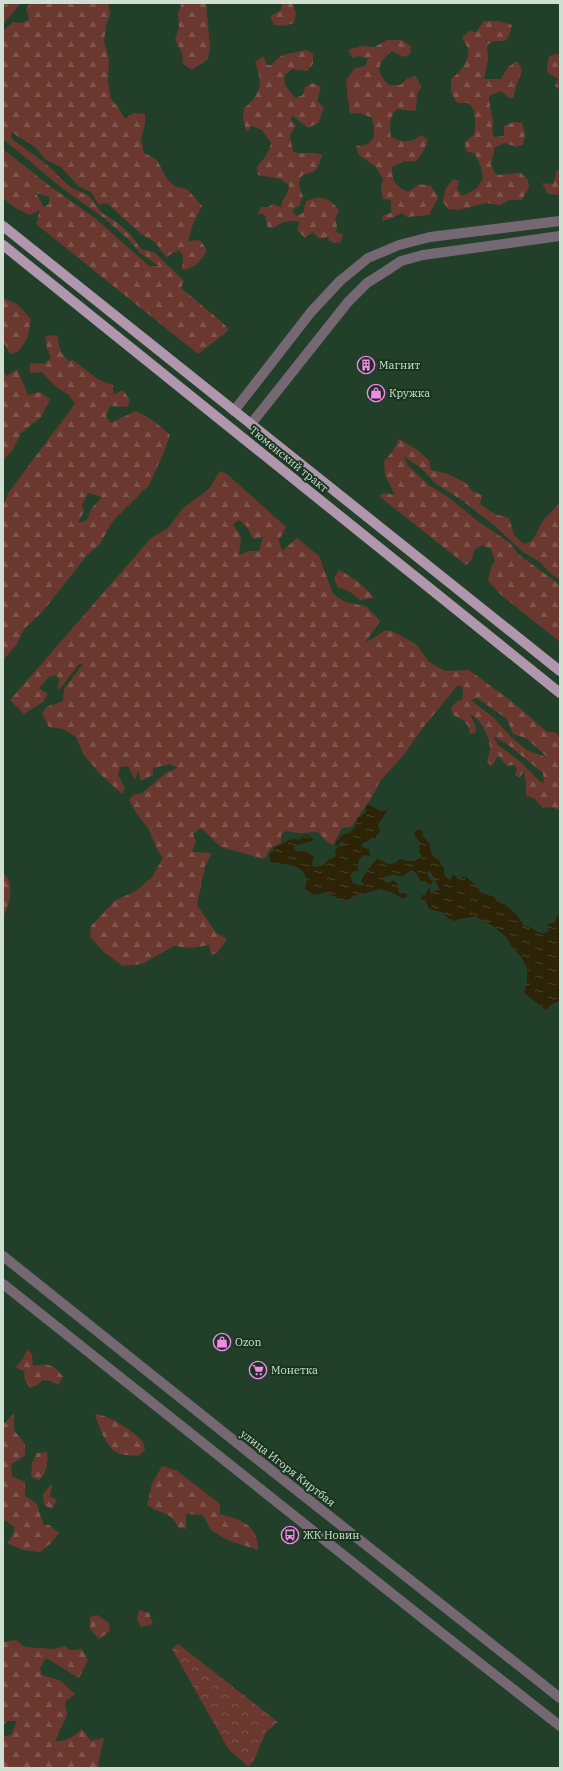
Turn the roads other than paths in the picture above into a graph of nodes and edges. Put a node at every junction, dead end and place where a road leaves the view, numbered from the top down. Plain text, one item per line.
1 (560, 221) edge
2 (3, 226) edge
3 (560, 236) edge
4 (3, 244) edge
5 (234, 411) junction
6 (251, 424) junction
7 (560, 671) edge
8 (560, 693) edge
9 (3, 1256) edge
10 (3, 1284) edge
11 (560, 1698) edge
12 (560, 1726) edge

1 - 5 street
2 - 5 main road, Тюменский тракт
3 - 6 street
4 - 8 main road, Тюменский тракт
5 - 6 main road, Тюменский тракт
6 - 7 main road, Тюменский тракт
9 - 11 street, улица Игоря Киртбая
10 - 12 street

